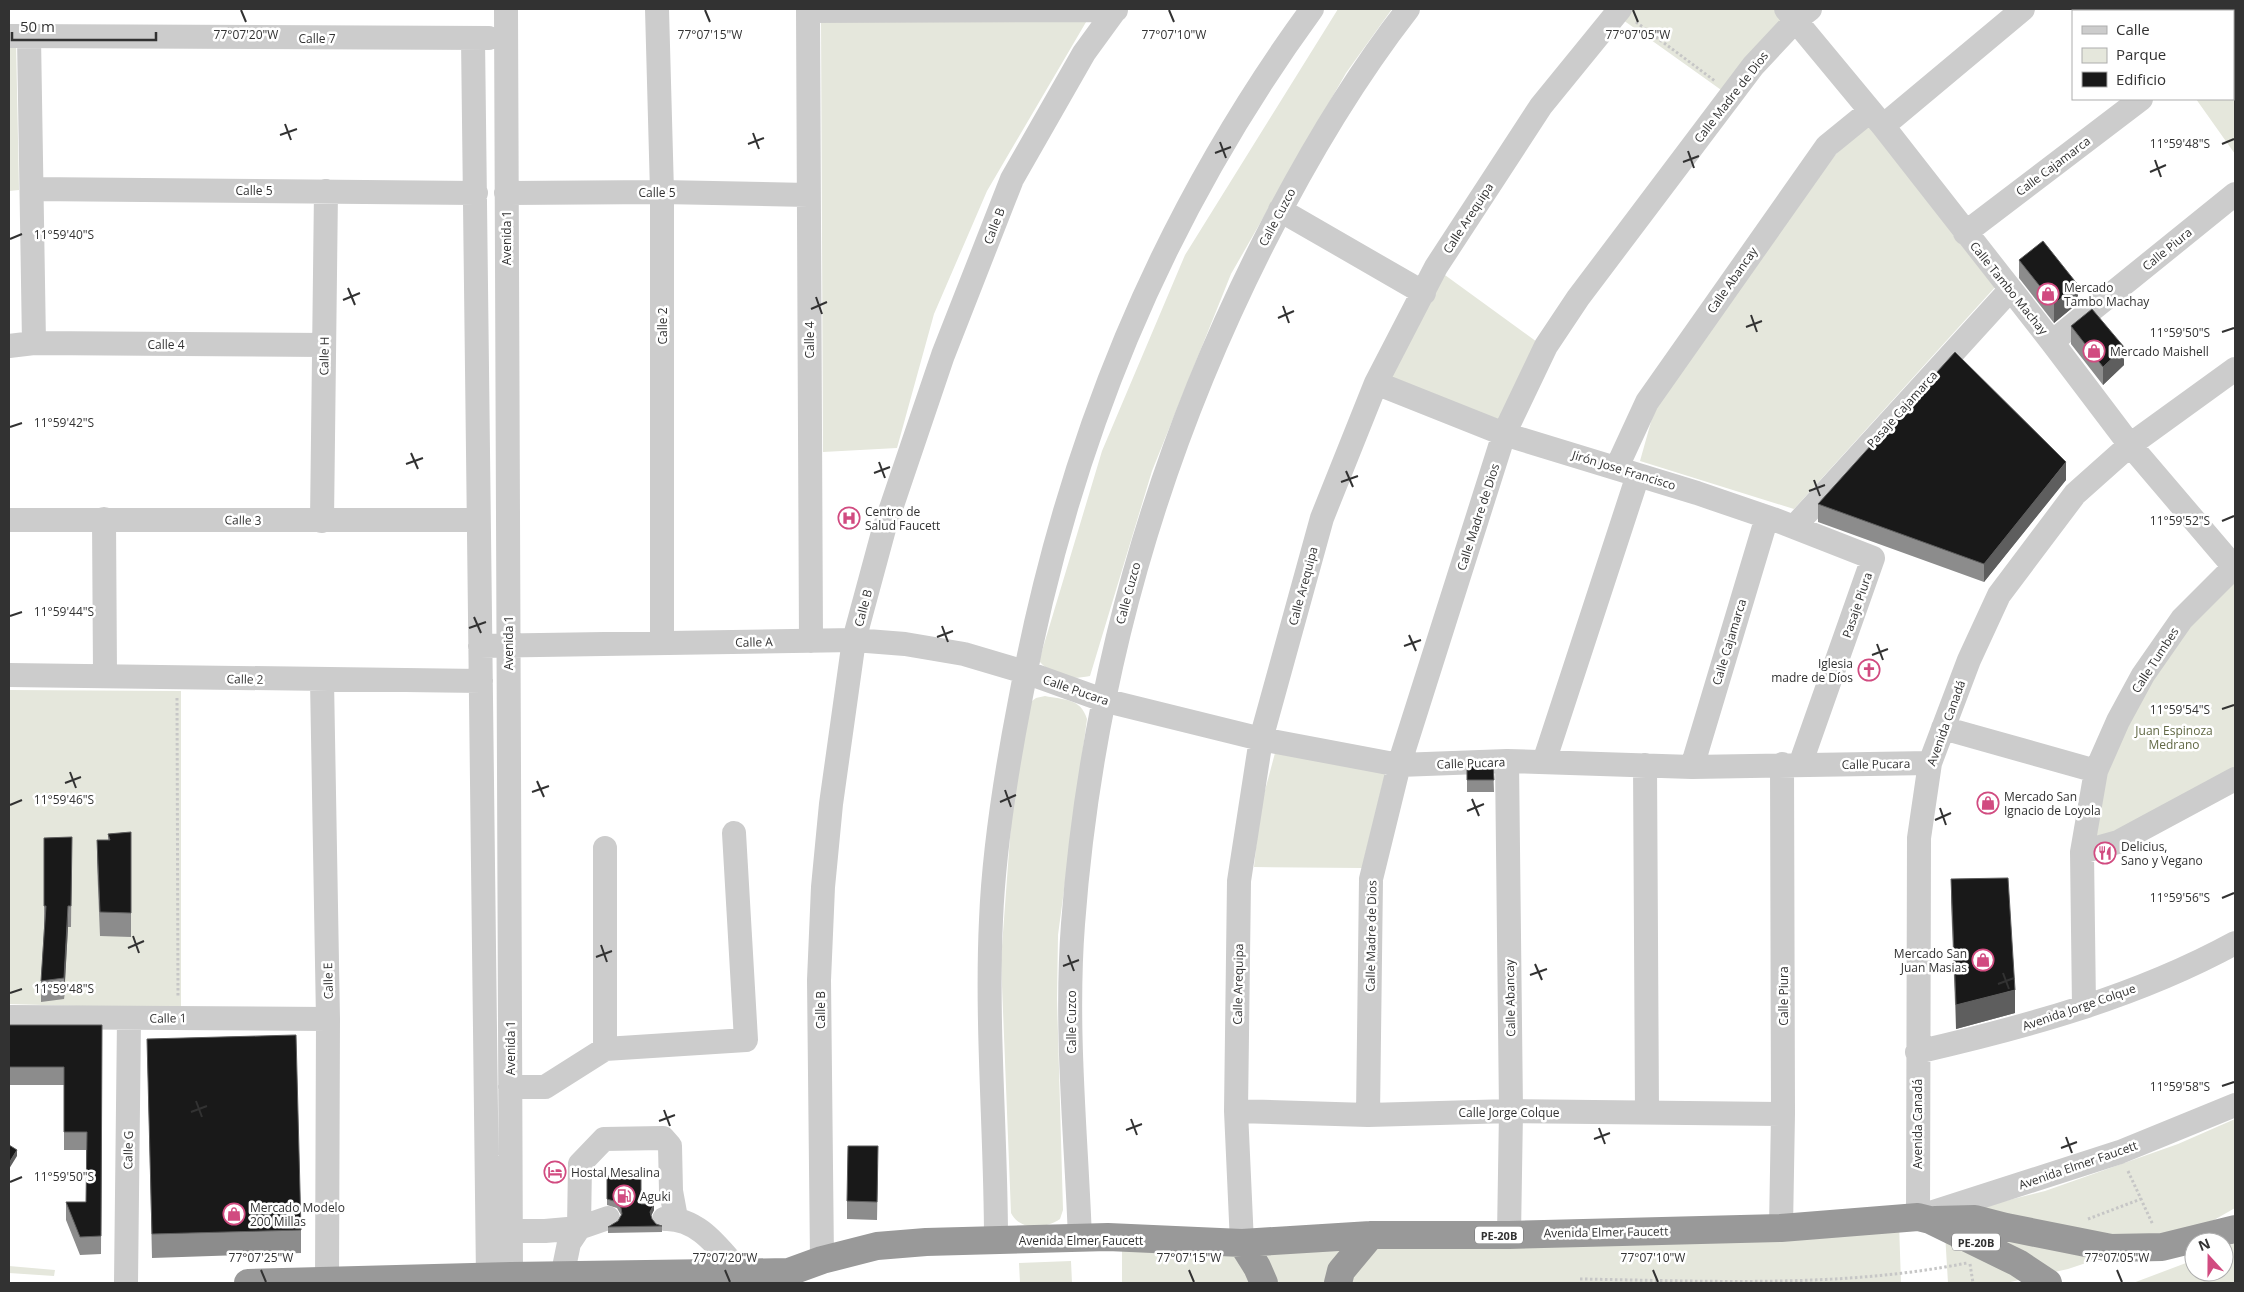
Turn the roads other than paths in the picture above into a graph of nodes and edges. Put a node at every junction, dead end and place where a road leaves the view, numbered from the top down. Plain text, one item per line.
1 (506, 9) edge
2 (657, 9) edge
3 (1116, 9) edge
4 (1312, 9) edge
5 (1408, 9) edge
6 (2023, 9) edge
7 (808, 10) edge
8 (1629, 12) edge
9 (1797, 13) edge
10 (19, 37) edge
11 (473, 38) junction
12 (506, 38) junction
13 (2140, 100) edge
14 (1876, 118) junction
15 (32, 189) junction
16 (326, 191) junction
17 (662, 192) junction
18 (476, 193) junction
19 (506, 193) junction
20 (2235, 194) edge
21 (808, 195) junction
22 (1280, 210) junction
23 (1965, 233) junction
24 (2010, 290) junction
25 (1424, 293) junction
26 (2052, 342) junction
27 (34, 343) junction
28 (324, 345) junction
29 (9, 346) edge
30 (2235, 369) edge
31 (1376, 383) junction
32 (1504, 434) junction
33 (2130, 445) junction
34 (1628, 471) junction
35 (1767, 517) junction
36 (104, 519) junction
37 (9, 520) edge
38 (478, 520) junction
39 (322, 521) junction
40 (1794, 527) junction
41 (1873, 558) joint
42 (2234, 566) edge
43 (854, 640) junction
44 (811, 641) junction
45 (662, 643) junction
46 (480, 646) junction
47 (508, 646) junction
48 (1025, 672) junction
49 (9, 675) edge
50 (105, 675) junction
51 (322, 680) junction
52 (481, 681) junction
53 (1103, 700) junction
54 (1944, 728) junction
55 (1261, 739) junction
56 (1507, 761) junction
57 (1544, 762) junction
58 (1930, 763) junction
59 (1399, 765) junction
60 (1645, 765) junction
61 (1791, 765) junction
62 (1692, 766) junction
63 (2096, 771) junction
64 (2235, 778) edge
65 (734, 833) dead end
66 (605, 848) dead end
67 (2082, 852) junction
68 (2234, 947) edge
69 (2084, 1007) junction
70 (9, 1017) edge
71 (129, 1018) junction
72 (328, 1019) junction
73 (606, 1049) junction
74 (1917, 1052) junction
75 (510, 1087) junction
76 (2235, 1105) edge
77 (1236, 1111) junction
78 (1511, 1111) junction
79 (1646, 1112) junction
80 (1783, 1114) junction
81 (1368, 1115) junction
82 (608, 1218) dead end
83 (1924, 1219) junction
84 (579, 1228) junction
85 (1781, 1228) junction
86 (2235, 1229) edge
87 (511, 1231) junction
88 (1371, 1235) junction
89 (1509, 1235) junction
90 (1080, 1238) junction
91 (996, 1240) junction
92 (1242, 1243) junction
93 (822, 1260) junction
94 (741, 1274) junction
95 (500, 1277) junction
96 (562, 1277) junction
97 (327, 1282) junction
98 (126, 1283) edge
99 (248, 1283) edge
100 (1264, 1283) edge
101 (1338, 1283) edge
102 (2048, 1283) edge

1 - 12 street, Avenida 1
2 - 17 street, Calle 2
3 - 7 street
3 - 43 street, Calle B
4 - 48 street
5 - 22 street, Calle Cuzco
6 - 14 street, Calle Abancay
7 - 21 street, Calle 4
8 - 25 street, Calle Arequipa
9 - 14 street, Calle Tambo Machay
9 - 32 street, Calle Madre de Dios
10 - 11 street, Calle 7
10 - 15 street
11 - 12 street, Calle 7
11 - 18 street, Avenida 1
12 - 19 street, Avenida 1
13 - 23 street, Calle Cajamarca
14 - 23 street, Calle Tambo Machay
14 - 34 street, Calle Abancay
15 - 16 street, Calle 5
15 - 27 street
16 - 18 street, Calle 5
16 - 28 street, Calle H
17 - 19 street, Calle 5
17 - 21 street, Calle 5
17 - 45 street, Calle 2
18 - 38 street, Avenida 1
19 - 47 street, Avenida 1
20 - 26 street, Calle Piura
21 - 44 street, Calle 4
22 - 25 street
22 - 53 street, Calle Cuzco
23 - 24 street, Calle Tambo Machay
24 - 26 street, Calle Tambo Machay
24 - 40 street, Pasaje Cajamarca
25 - 31 street, Calle Arequipa
26 - 33 street, Calle Tambo Machay
27 - 28 street, Calle 4
27 - 29 street, Calle 4
28 - 39 street, Calle H
30 - 33 street, Avenida Canadá
31 - 32 street, Jirón Jose Francisco
31 - 55 street, Calle Arequipa
32 - 34 street, Jirón Jose Francisco
32 - 59 street, Calle Madre de Dios
33 - 42 street, Calle Tambo Machay
33 - 54 street, Avenida Canadá
34 - 35 street, Jirón Jose Francisco
34 - 57 street, Calle Abancay
35 - 40 street, Jirón Jose Francisco
35 - 62 street, Calle Cajamarca
36 - 37 street, Calle 3
36 - 39 street, Calle 3
36 - 50 street
38 - 39 street, Calle 3
38 - 46 street, Avenida 1
40 - 41 street, Jirón Jose Francisco
41 - 61 street, Pasaje Piura
42 - 63 street, Calle Tumbes
43 - 44 street, Calle A
43 - 48 street, Calle A
43 - 93 street, Calle B
44 - 45 street, Calle A
45 - 47 street, Calle A
46 - 47 street, Calle A
46 - 52 street, Avenida 1
47 - 75 street, Avenida 1
48 - 53 street, Calle Pucara
48 - 91 street
49 - 50 street, Calle 2
50 - 51 street, Calle 2
51 - 52 street, Calle 2
51 - 72 street, Calle E
52 - 95 street, Avenida 1
53 - 55 street, Calle Pucara
53 - 90 street, Calle Cuzco
54 - 58 street, Avenida Canadá
54 - 63 street
55 - 59 street, Calle Pucara
55 - 77 street, Calle Arequipa
56 - 57 street, Calle Pucara
56 - 59 street, Calle Pucara
56 - 78 street, Calle Abancay
57 - 60 street, Calle Pucara
58 - 61 street, Calle Pucara
58 - 74 street, Avenida Canadá
59 - 81 street, Calle Madre de Dios
60 - 62 street, Calle Pucara
60 - 79 street
61 - 62 street, Calle Pucara
61 - 80 street, Calle Piura
63 - 67 street, Calle Tumbes
64 - 67 street
65 - 73 street
66 - 73 street
67 - 69 street, Calle Tumbes
68 - 69 street, Avenida Jorge Colque
69 - 74 street, Avenida Jorge Colque
70 - 71 street, Calle 1
71 - 72 street, Calle 1
71 - 98 street, Calle G
72 - 97 street, Calle E
73 - 75 street
74 - 83 street, Avenida Canadá
75 - 87 street, Avenida 1
76 - 83 street, Avenida Elmer Faucett
77 - 81 street, Calle Jorge Colque
77 - 92 street, Calle Arequipa
78 - 79 street, Calle Jorge Colque
78 - 81 street, Calle Jorge Colque
78 - 89 street, Calle Abancay
79 - 80 street, Calle Jorge Colque
80 - 85 street, Calle Piura
82 - 84 street
83 - 85 highway, Avenida Elmer Faucett / PE-20B
83 - 86 highway
83 - 102 highway, PE-20B
84 - 87 street
84 - 94 street
84 - 96 street
85 - 89 highway, Avenida Elmer Faucett / PE-20B
87 - 95 street, Avenida 1
88 - 89 highway, Avenida Elmer Faucett / PE-20B
88 - 92 highway, Avenida Elmer Faucett / PE-20B
88 - 101 highway
90 - 91 highway, Avenida Elmer Faucett / PE-20B
90 - 92 highway, Avenida Elmer Faucett / PE-20B
91 - 93 highway, Avenida Elmer Faucett / PE-20B
92 - 100 highway
93 - 94 highway, Avenida Elmer Faucett / PE-20B
94 - 96 highway, Avenida Elmer Faucett / PE-20B
95 - 96 highway, Avenida Elmer Faucett / PE-20B
95 - 97 highway, Avenida Elmer Faucett / PE-20B
97 - 99 highway, Avenida Elmer Faucett / PE-20B

